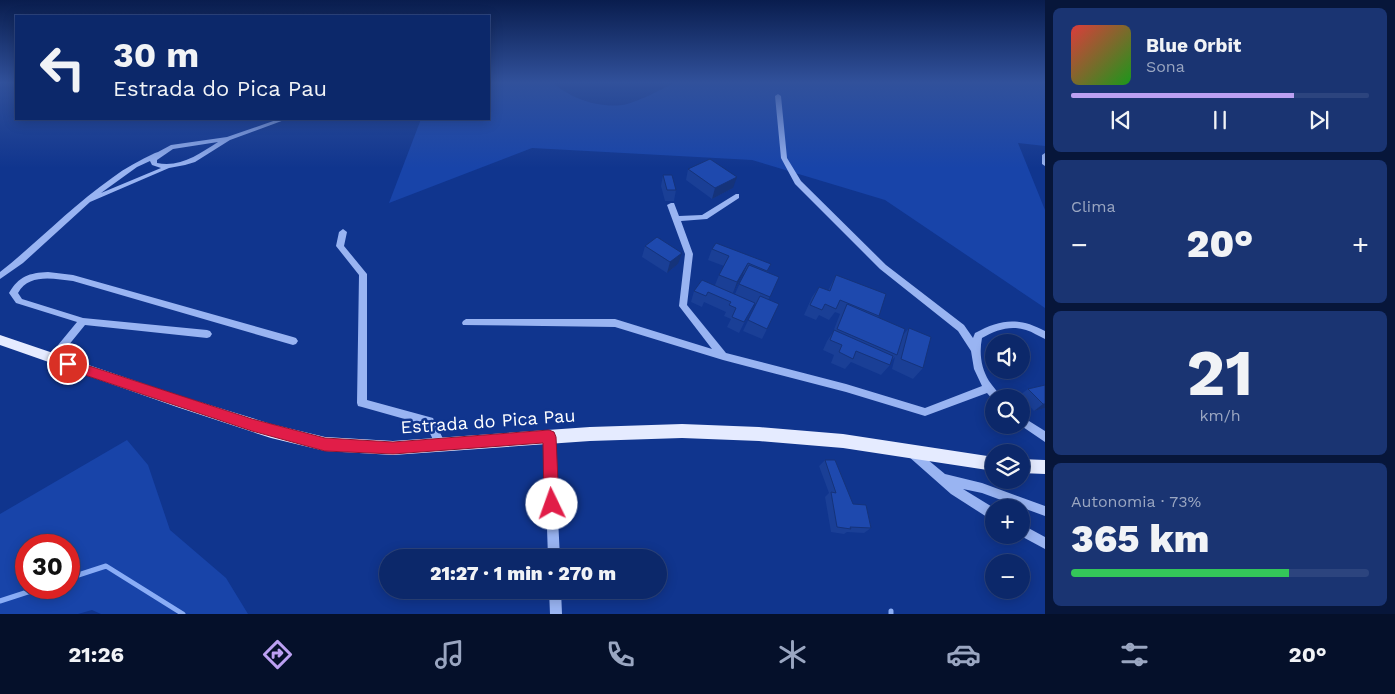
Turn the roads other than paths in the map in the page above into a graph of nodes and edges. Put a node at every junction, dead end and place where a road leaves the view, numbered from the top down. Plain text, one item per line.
1 (779, 111) edge
2 (281, 120) edge
3 (228, 139) junction
4 (171, 147) junction
5 (172, 166) junction
6 (736, 196) dead end
7 (83, 203) junction
8 (671, 205) dead end
9 (676, 219) junction
10 (343, 232) dead end
11 (0, 276) edge
12 (83, 321) junction
13 (466, 322) dead end
14 (207, 334) dead end
15 (1045, 335) edge
16 (0, 340) edge
17 (294, 340) dead end
18 (975, 349) junction
19 (723, 356) junction
20 (52, 359) junction
21 (988, 388) joint
22 (1030, 426) edge
23 (549, 437) junction
24 (1045, 437) edge
25 (441, 445) junction
26 (912, 453) junction
27 (985, 463) edge
28 (1030, 466) edge
29 (1045, 467) edge
30 (942, 479) junction
31 (985, 510) edge
32 (1044, 511) dead end
33 (1030, 535) edge
34 (1045, 543) edge
35 (554, 549) edge
36 (556, 599) edge
37 (556, 614) edge

1 - 18 street
2 - 3 street
3 - 4 street
3 - 5 street
4 - 5 street
4 - 7 street
5 - 7 street
6 - 9 street
7 - 11 street
8 - 9 street
9 - 19 street
10 - 25 street
12 - 14 street
12 - 17 street
12 - 20 street
13 - 19 street
15 - 18 street
16 - 20 main road, Estrada do Pica Pau
18 - 21 street
19 - 21 street
20 - 25 main road, Estrada do Pica Pau
22 - 24 street
23 - 25 main road, Estrada do Pica Pau
23 - 26 main road, Estrada do Pica Pau
23 - 35 street
26 - 27 main road, Estrada do Pica Pau
26 - 30 street
28 - 29 main road
30 - 31 street
30 - 32 street
33 - 34 street
36 - 37 street

